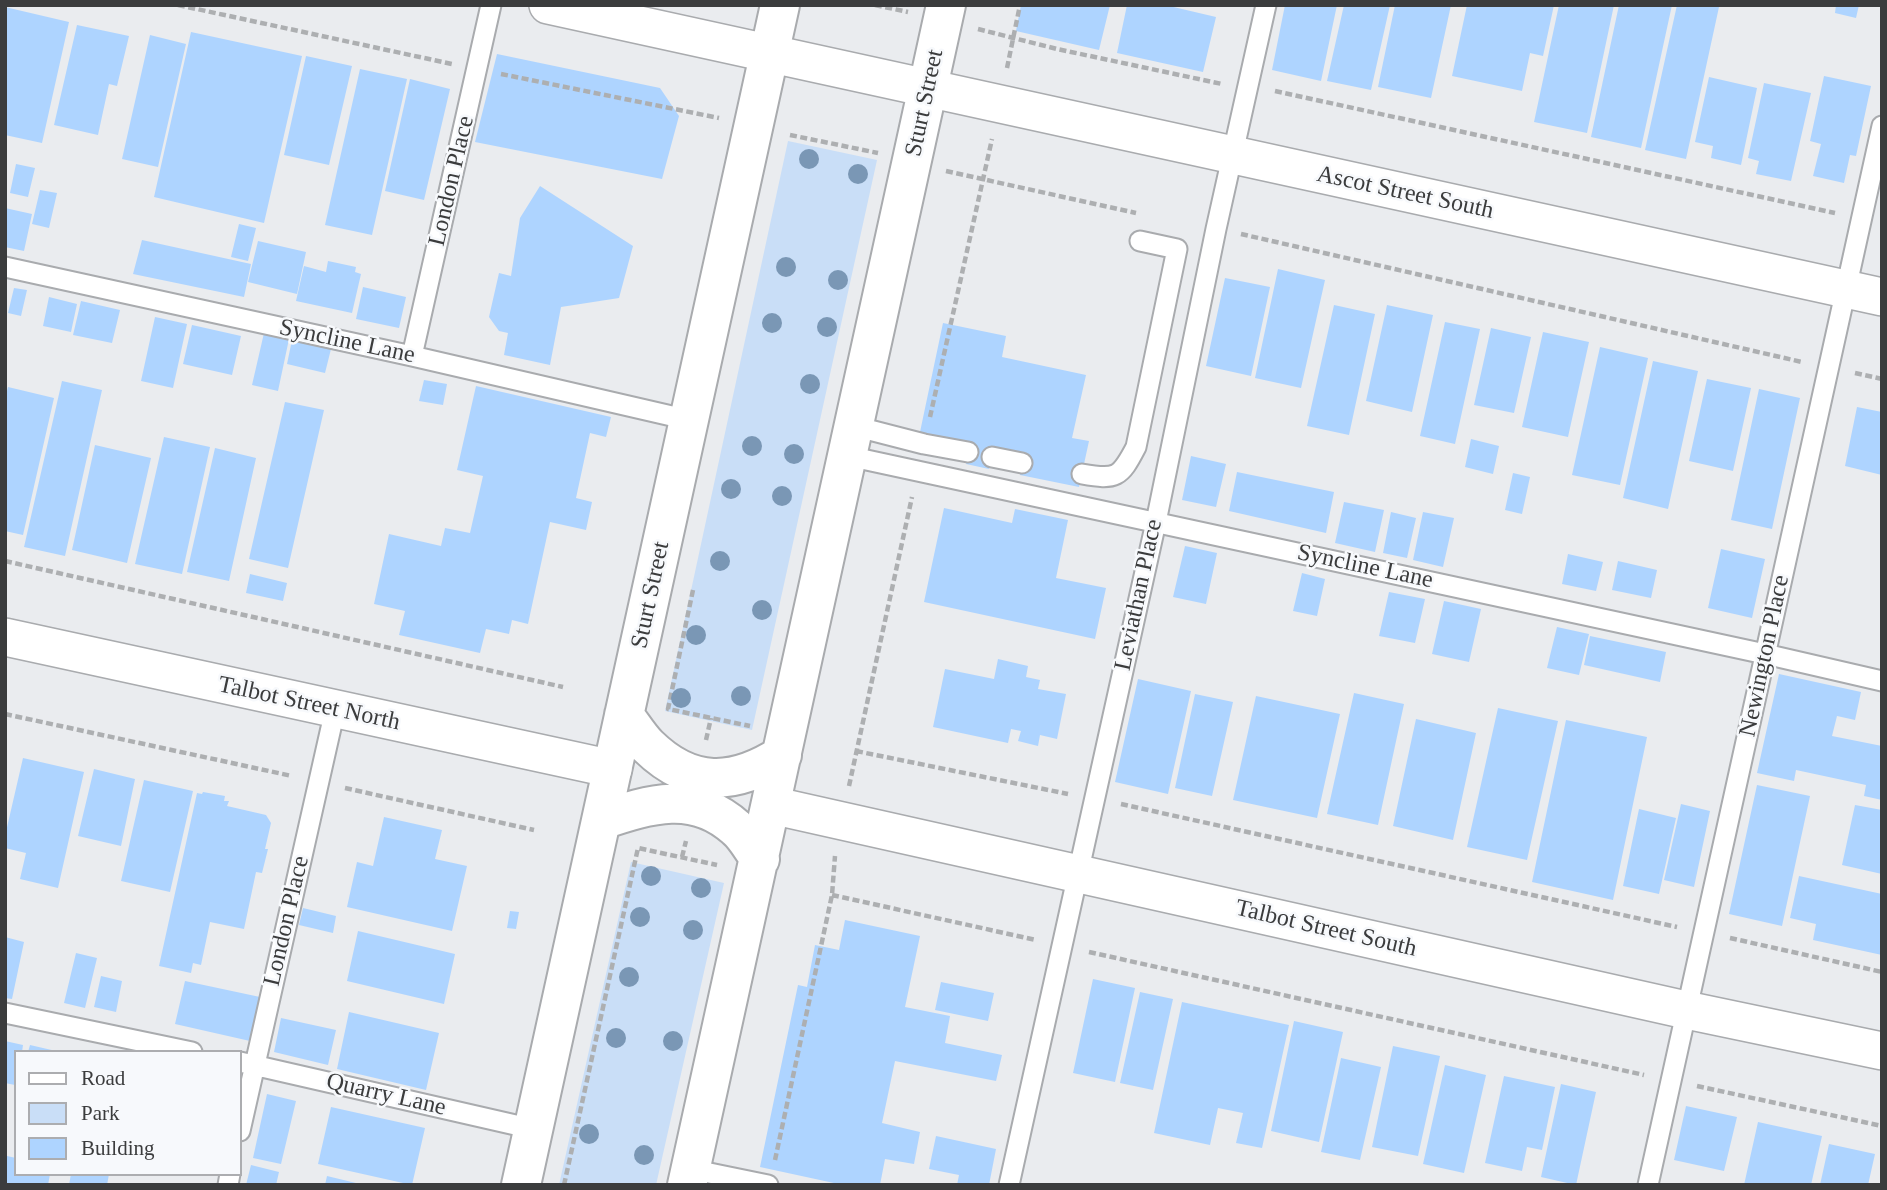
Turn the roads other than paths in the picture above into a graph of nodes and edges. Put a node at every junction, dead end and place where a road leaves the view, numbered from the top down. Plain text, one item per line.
1 (491, 5) edge
2 (548, 5) edge
3 (780, 5) edge
4 (1266, 5) edge
5 (945, 16) edge
6 (769, 53) junction
7 (928, 88) junction
8 (1882, 126) edge
9 (1233, 155) junction
10 (1140, 241) dead end
11 (5, 267) edge
12 (1846, 289) junction
13 (1882, 297) edge
14 (412, 356) junction
15 (689, 420) junction
16 (851, 441) junction
17 (968, 452) dead end
18 (992, 457) dead end
19 (1022, 463) dead end
20 (1082, 474) dead end
21 (1156, 522) junction
22 (5, 637) edge
23 (1765, 654) junction
24 (1882, 681) edge
25 (335, 710) junction
26 (624, 715) junction
27 (770, 741) junction
28 (613, 769) junction
29 (771, 805) junction
30 (602, 820) junction
31 (744, 863) junction
32 (1078, 874) junction
33 (1686, 1010) junction
34 (5, 1013) edge
35 (182, 1050) edge
36 (1882, 1051) edge
37 (247, 1063) edge
38 (242, 1112) edge
39 (533, 1129) junction
40 (689, 1177) edge
41 (770, 1178) edge
42 (521, 1185) edge
43 (1009, 1185) edge
44 (1648, 1185) edge

1 - 14 lane, London Place
2 - 6 street, Ascot Street South
3 - 6 main road, Sturt Street
4 - 9 lane, Leviathan Place
5 - 7 main road, Sturt Street
6 - 7 street, Ascot Street South
6 - 15 main road, Sturt Street
7 - 9 street, Ascot Street South
7 - 16 main road, Sturt Street
8 - 12 lane, Newington Place
9 - 12 street, Ascot Street South
9 - 21 lane, Leviathan Place
10 - 20 lane
11 - 14 lane, Syncline Lane
12 - 13 street, Ascot Street South
12 - 23 lane, Newington Place
14 - 15 lane, Syncline Lane
15 - 26 main road, Sturt Street
16 - 17 lane
16 - 21 lane, Syncline Lane
16 - 27 main road, Sturt Street
18 - 19 lane
21 - 23 lane, Syncline Lane
21 - 32 lane, Leviathan Place
22 - 25 street, Talbot Street North
23 - 24 lane, Syncline Lane
23 - 33 lane, Newington Place
25 - 28 street, Talbot Street North
25 - 37 lane, London Place
26 - 27 main road
26 - 28 main road, Sturt Street
27 - 29 main road, Sturt Street
28 - 30 main road, Sturt Street
29 - 31 main road, Sturt Street
29 - 32 street, Talbot Street South
30 - 31 main road
30 - 39 main road, Sturt Street
31 - 40 main road, Sturt Street
32 - 33 street, Talbot Street South
32 - 43 lane, Leviathan Place
33 - 36 street, Talbot Street South
33 - 44 lane, Newington Place
34 - 35 lane
37 - 38 lane, London Place
37 - 39 lane, Quarry Lane
39 - 42 main road, Sturt Street
40 - 41 lane

